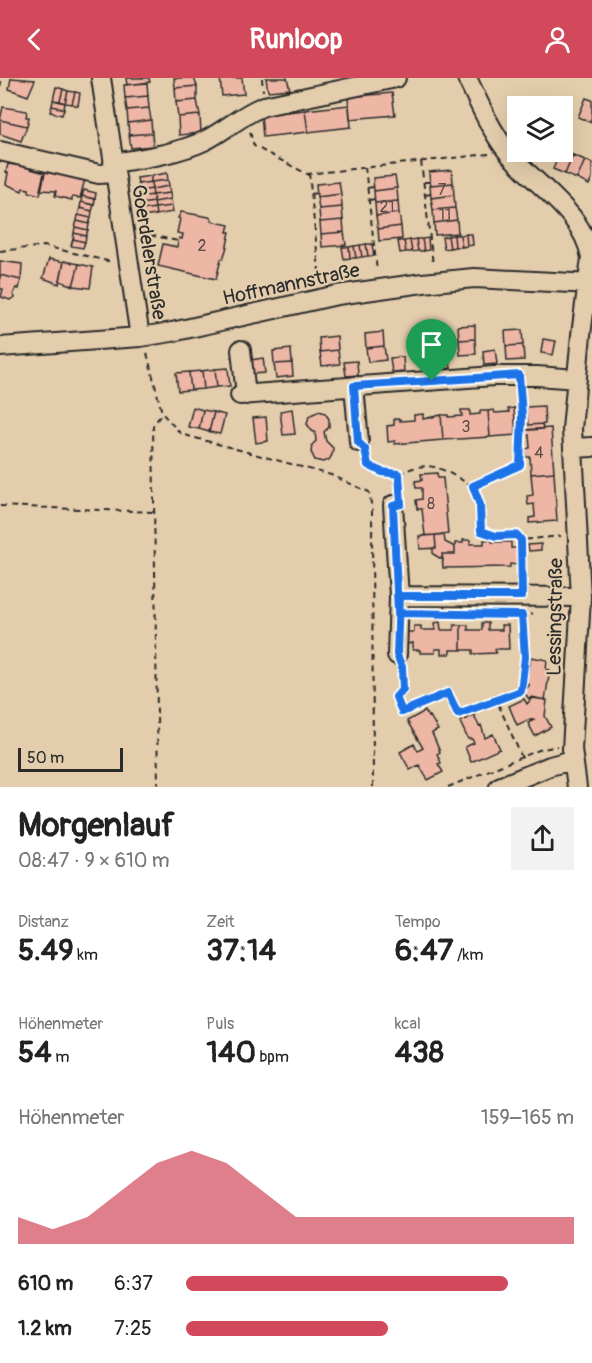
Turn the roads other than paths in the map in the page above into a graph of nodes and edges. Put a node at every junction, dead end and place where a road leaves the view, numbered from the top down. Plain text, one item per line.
1 (101, 78) edge
2 (396, 78) edge
3 (467, 78) edge
4 (0, 151) edge
5 (114, 168) junction
6 (590, 283) edge
7 (140, 337) junction
8 (0, 347) edge
9 (241, 350) dead end
10 (577, 379) junction
11 (354, 386) junction
12 (358, 442) road end
13 (592, 447) edge
14 (573, 448) junction
15 (393, 506) road end
16 (581, 597) junction
17 (399, 605) junction
18 (397, 655) road end
19 (572, 754) junction
20 (499, 787) edge
21 (577, 787) edge

1 - 5 street, Goerdelerstraße
2 - 5 street
3 - 6 street, Lessingstraße
4 - 5 street, Goerdelerstraße
5 - 7 street, Goerdelerstraße
6 - 7 street, Hoffmannstraße
6 - 10 street, Lessingstraße
7 - 8 street, Hoffmannstraße
9 - 11 street
10 - 11 street
10 - 14 street, Lessingstraße
11 - 12 street
13 - 14 street
14 - 16 street, Lessingstraße
15 - 17 street
16 - 17 street
16 - 19 street, Lessingstraße
17 - 18 street
19 - 20 street
19 - 21 street, Lessingstraße

